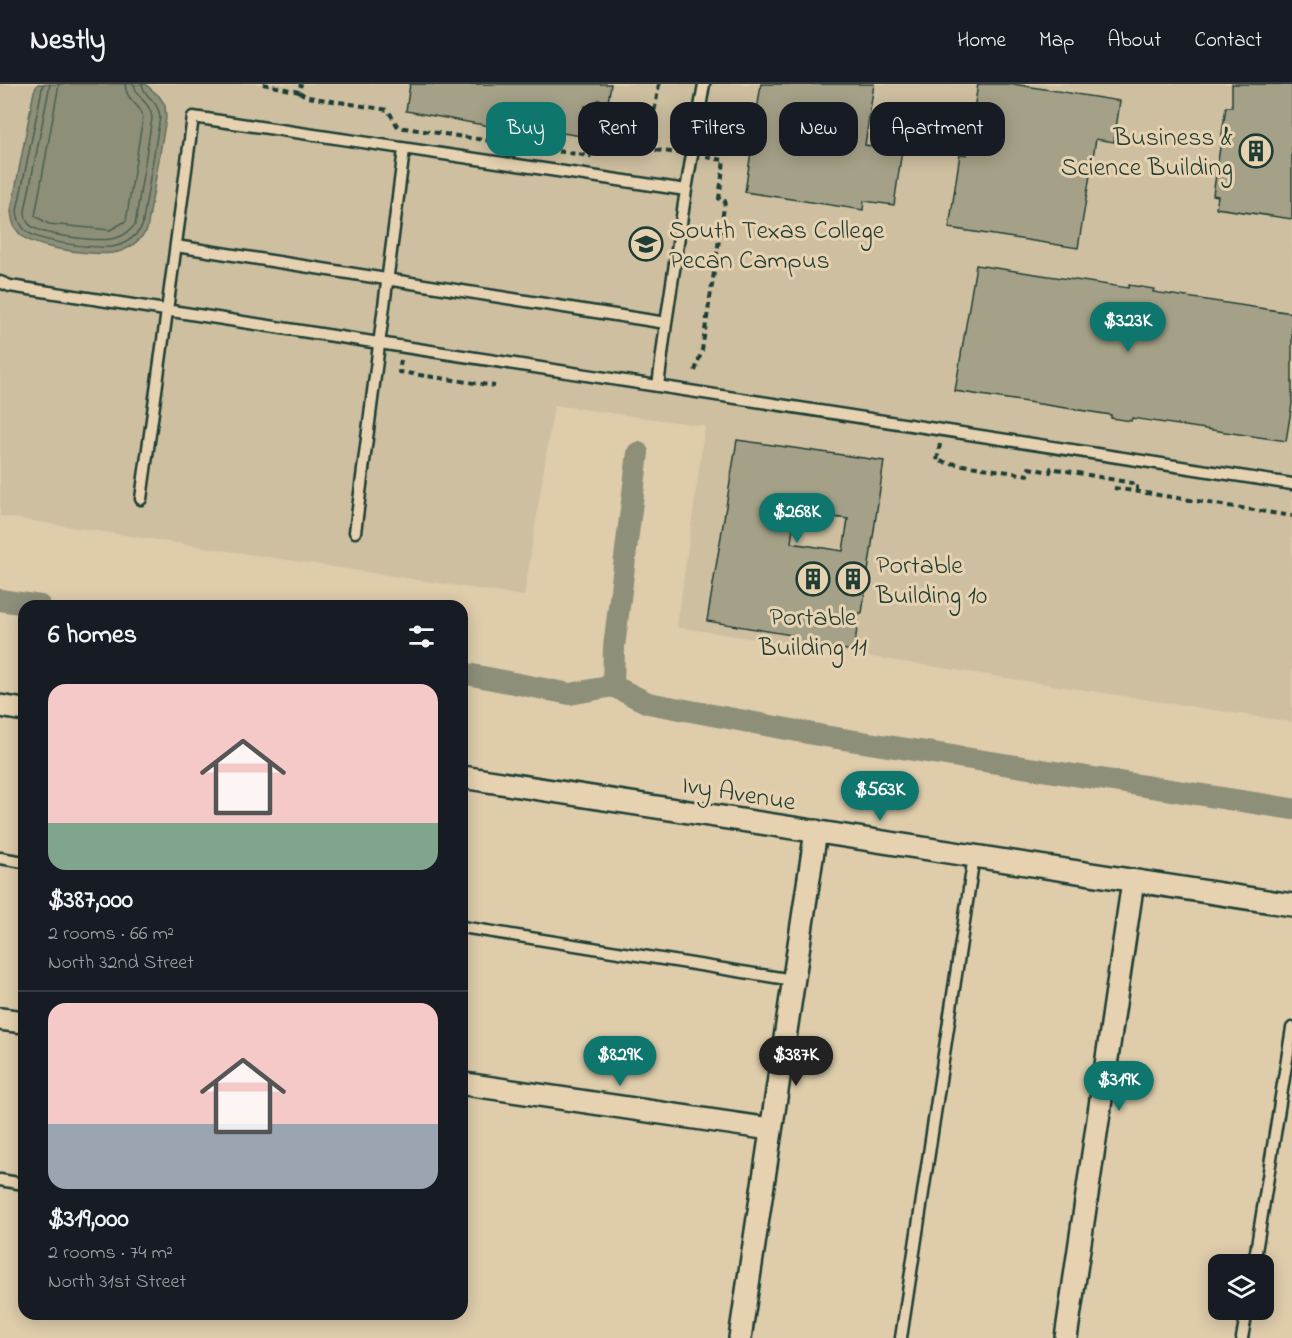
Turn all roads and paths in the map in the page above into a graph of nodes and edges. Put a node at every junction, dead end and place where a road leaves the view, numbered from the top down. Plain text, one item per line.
1 (263, 84) edge
2 (301, 84) edge
3 (659, 84) edge
4 (705, 84) edge
5 (299, 92) junction
6 (656, 102) edge
7 (702, 102) edge
8 (404, 150) junction
9 (578, 154) edge
10 (693, 156) edge
11 (699, 156) edge
12 (686, 190) junction
13 (176, 246) junction
14 (388, 279) junction
15 (0, 282) edge
16 (167, 311) junction
17 (666, 323) junction
18 (379, 343) junction
19 (695, 371) dead end
20 (658, 386) junction
21 (942, 430) junction
22 (1292, 484) edge
23 (1114, 488) dead end
24 (1137, 492) junction
25 (141, 499) dead end
26 (1292, 516) edge
27 (355, 532) dead end
28 (0, 706) edge
29 (18, 709) edge
30 (468, 778) edge
31 (816, 831) junction
32 (974, 856) junction
33 (0, 858) edge
34 (18, 861) edge
35 (1133, 881) junction
36 (1292, 906) edge
37 (468, 928) edge
38 (793, 980) junction
39 (0, 1018) edge
40 (18, 1021) edge
41 (1292, 1028) edge
42 (468, 1084) edge
43 (770, 1129) junction
44 (0, 1180) edge
45 (18, 1183) edge
46 (1256, 1254) edge
47 (1245, 1320) edge
48 (740, 1338) edge
49 (901, 1338) edge
50 (1066, 1338) edge
51 (1242, 1338) edge

1 - 5 path
2 - 5 path
3 - 6 path
4 - 7 lane
5 - 9 path
8 - 12 lane
8 - 13 lane
8 - 14 lane
10 - 12 lane
11 - 19 path
12 - 17 lane
13 - 14 lane
13 - 16 lane
14 - 17 lane
14 - 18 lane
15 - 16 lane
16 - 18 lane
16 - 25 lane
17 - 20 lane
18 - 20 lane
18 - 27 lane
20 - 21 lane
21 - 22 lane
21 - 24 path
23 - 24 path
24 - 26 path
28 - 29 street
30 - 31 street, Ivy Avenue
31 - 32 street, Ivy Avenue
31 - 38 street
32 - 35 street, Ivy Avenue
32 - 49 lane
33 - 34 lane
35 - 36 street, Ivy Avenue
35 - 50 street
37 - 38 lane
38 - 43 street
39 - 40 street
41 - 46 lane
42 - 43 street
43 - 48 street
44 - 45 lane
47 - 51 lane

